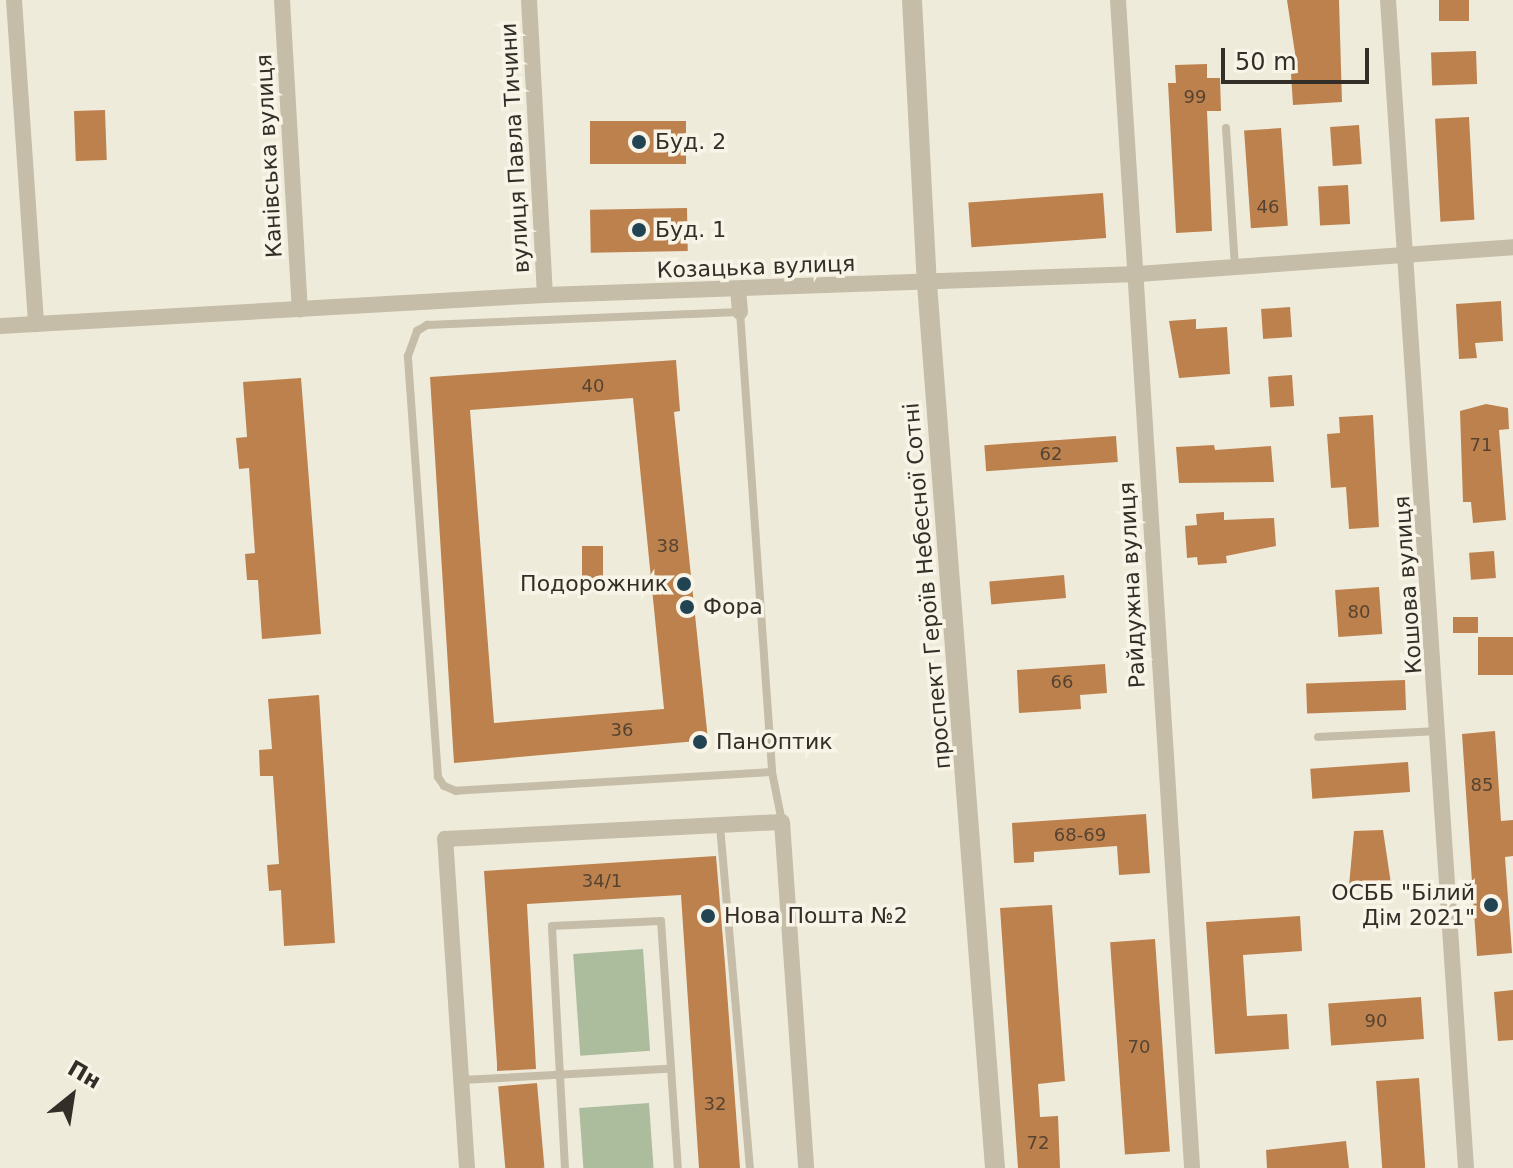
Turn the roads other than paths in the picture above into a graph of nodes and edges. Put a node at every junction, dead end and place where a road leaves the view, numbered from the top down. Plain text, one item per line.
1 (14, 0) edge
2 (282, 0) edge
3 (529, 0) edge
4 (912, 0) edge
5 (1118, 0) edge
6 (1388, 0) edge
7 (1226, 128) dead end
8 (1513, 247) edge
9 (1408, 255) junction
10 (1235, 267) junction
11 (1138, 274) junction
12 (927, 284) junction
13 (738, 289) junction
14 (545, 295) junction
15 (300, 309) junction
16 (740, 312) junction
17 (36, 324) junction
18 (0, 326) edge
19 (1439, 731) junction
20 (1318, 737) dead end
21 (772, 772) junction
22 (782, 822) junction
23 (720, 826) junction
24 (668, 1069) junction
25 (561, 1076) junction
26 (462, 1080) junction
27 (467, 1168) edge
28 (565, 1168) edge
29 (678, 1168) edge
30 (750, 1168) edge
31 (806, 1168) edge
32 (995, 1168) edge
33 (1192, 1168) edge
34 (1466, 1168) edge

1 - 17 street
2 - 15 street, Канівська вулиця
3 - 14 street, вулиця Павла Тичини
4 - 12 street, проспект Героїв Небесної Сотні
5 - 11 street, Райдужна вулиця
6 - 9 street, Кошова вулиця
7 - 10 lane
8 - 9 street, Козацька вулиця
9 - 10 street, Козацька вулиця
9 - 19 street, Кошова вулиця
10 - 11 street, Козацька вулиця
11 - 12 street, Козацька вулиця
11 - 33 street, Райдужна вулиця
12 - 13 street, Козацька вулиця
12 - 32 street, проспект Героїв Небесної Сотні
13 - 14 street, Козацька вулиця
13 - 16 street
14 - 15 street, Козацька вулиця
15 - 17 street, Козацька вулиця
16 - 21 lane
16 - 21 lane
17 - 18 street, Козацька вулиця
19 - 20 lane
19 - 34 street, Кошова вулиця
21 - 22 lane
22 - 23 street
22 - 31 street
23 - 26 street
23 - 30 lane
24 - 25 lane
24 - 25 lane
24 - 29 lane
25 - 26 lane
25 - 28 lane
26 - 27 street

